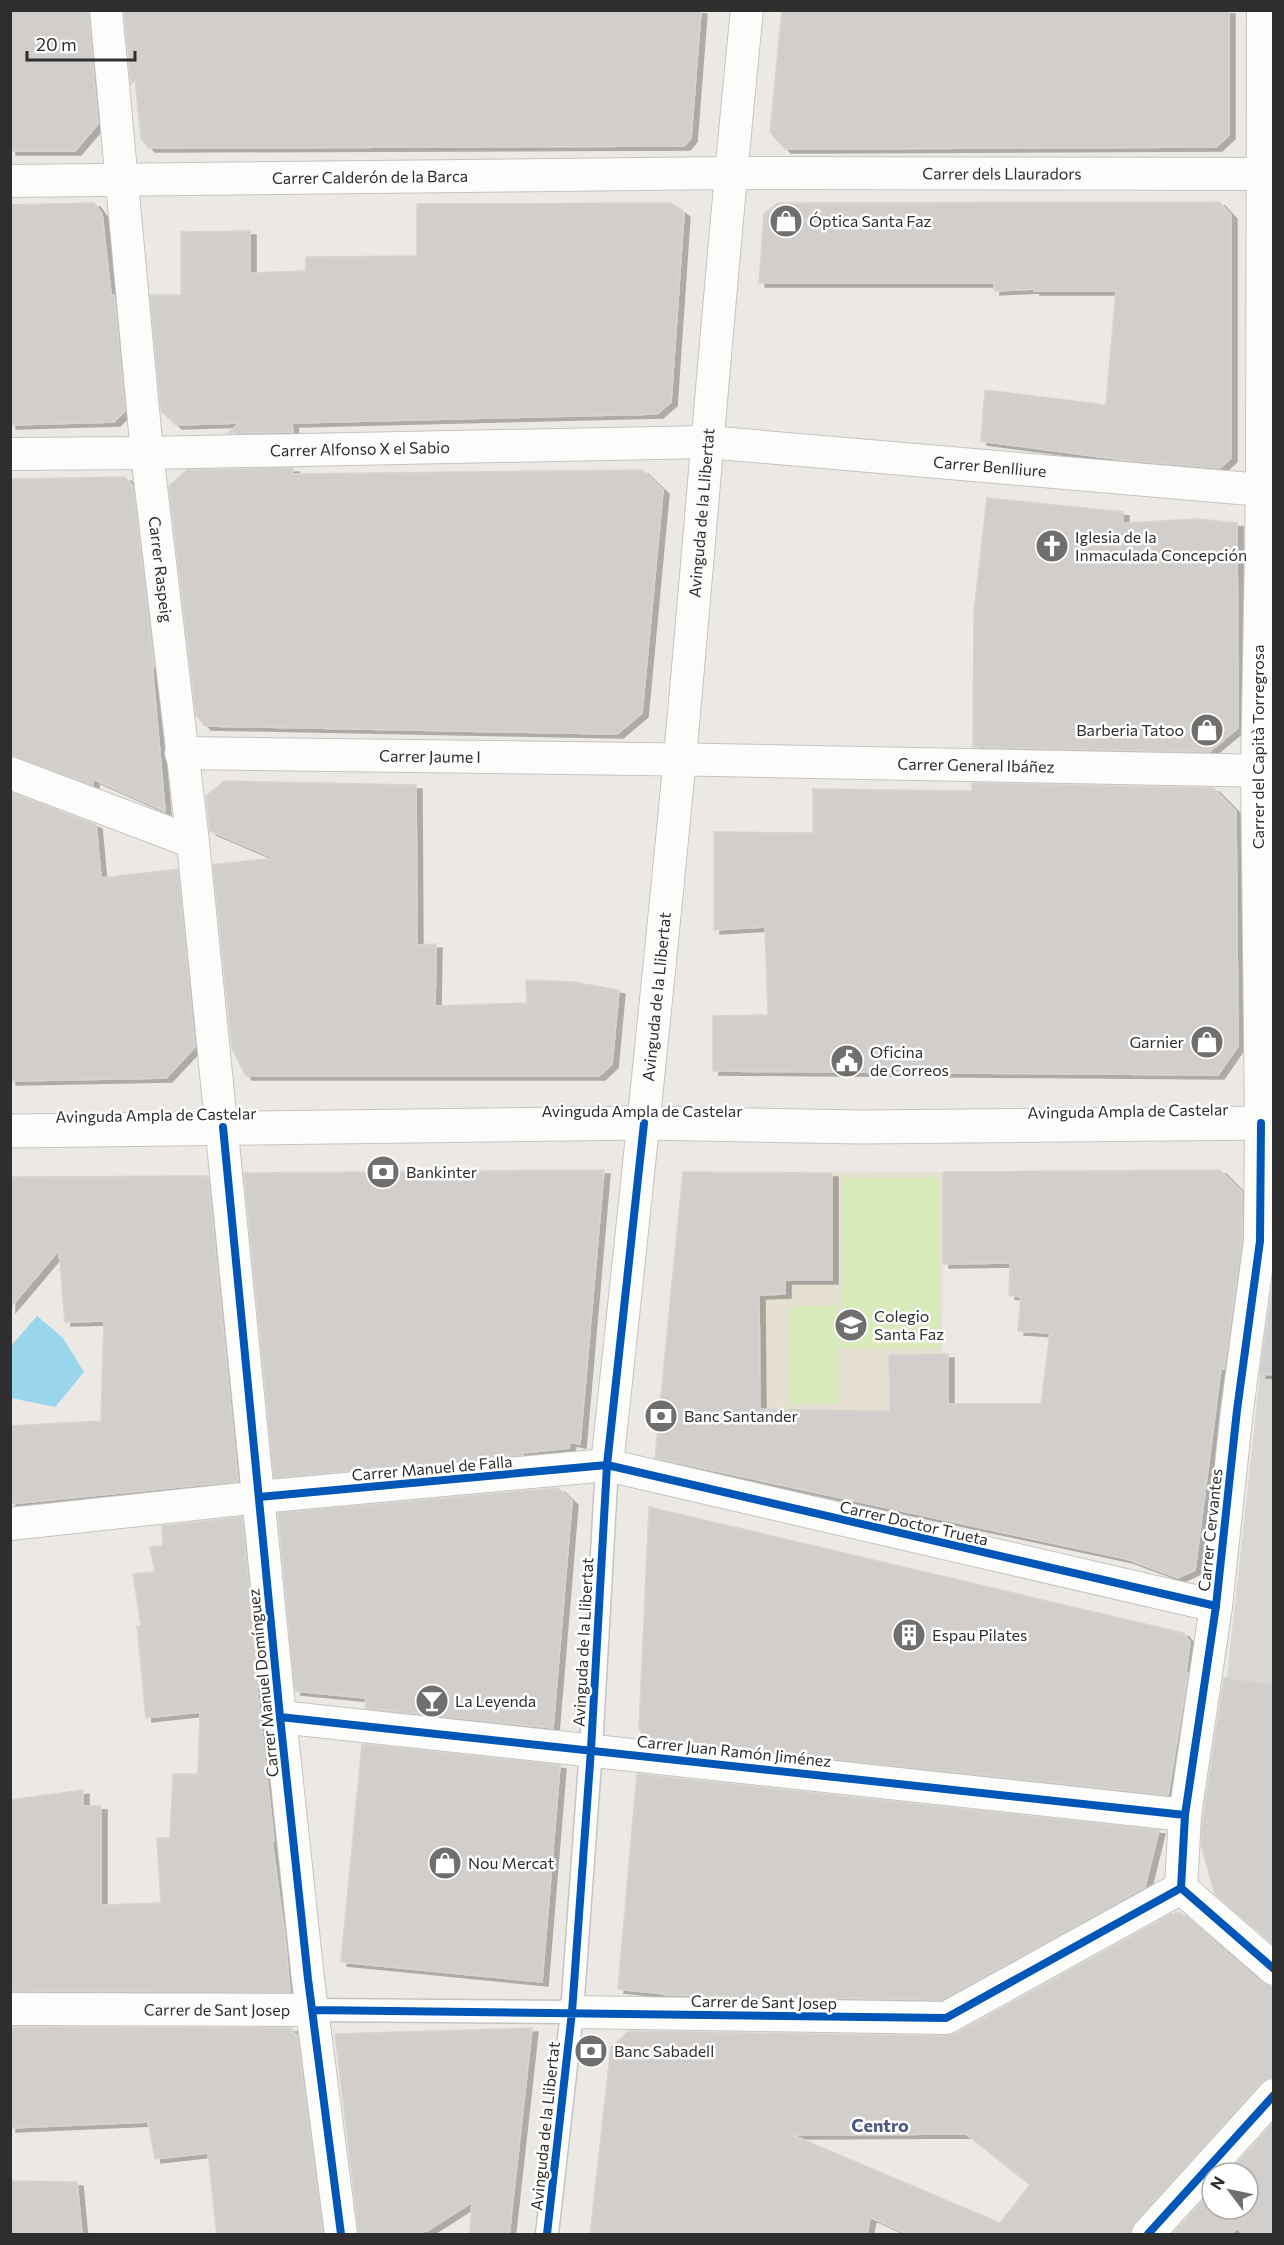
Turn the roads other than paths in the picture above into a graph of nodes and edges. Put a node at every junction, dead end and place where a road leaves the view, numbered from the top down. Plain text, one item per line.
1 (106, 10) edge
2 (747, 10) edge
3 (1263, 10) edge
4 (730, 174) junction
5 (1268, 174) edge
6 (121, 180) junction
7 (10, 181) edge
8 (707, 442) junction
9 (147, 453) junction
10 (10, 454) edge
11 (1268, 491) edge
12 (181, 753) junction
13 (679, 760) junction
14 (1265, 771) edge
15 (10, 773) edge
16 (193, 842) junction
17 (644, 1123) junction
18 (1267, 1123) edge
19 (223, 1127) junction
20 (10, 1131) edge
21 (607, 1465) junction
22 (259, 1497) junction
23 (10, 1524) edge
24 (1216, 1606) junction
25 (280, 1717) junction
26 (591, 1749) junction
27 (1185, 1815) junction
28 (1181, 1887) junction
29 (1274, 1969) edge
30 (10, 2009) edge
31 (312, 2010) junction
32 (572, 2012) junction
33 (1274, 2095) edge
34 (341, 2235) edge
35 (547, 2235) edge
36 (1148, 2235) edge

1 - 6 street, Carrer Raspeig
2 - 4 street, Avinguda de la Llibertat
3 - 5 street, Carrer del Capità Torregrosa
4 - 5 street, Carrer dels Llauradors
4 - 6 street, Carrer Calderón de la Barca
4 - 8 street, Avinguda de la Llibertat
5 - 11 street, Carrer del Capità Torregrosa
6 - 7 street, Carrer Calderón de la Barca
6 - 9 street, Carrer Raspeig
8 - 9 street, Carrer Alfonso X el Sabio
8 - 11 street, Carrer Benlliure
8 - 13 street, Avinguda de la Llibertat
9 - 10 street, Carrer Alfonso X el Sabio
9 - 12 street, Carrer Raspeig
11 - 14 street, Carrer del Capità Torregrosa
12 - 13 street, Carrer Jaume I
12 - 16 street, Carrer Raspeig
13 - 14 street, Carrer General Ibáñez
13 - 17 street, Avinguda de la Llibertat
14 - 18 street, Carrer del Capità Torregrosa
15 - 16 street
16 - 19 street, Carrer Raspeig
17 - 18 main road, Avinguda Ampla de Castelar
17 - 19 main road, Avinguda Ampla de Castelar
17 - 21 street, Avinguda de la Llibertat
18 - 24 street, Carrer Cervantes
19 - 20 main road, Avinguda Ampla de Castelar
19 - 22 street, Carrer Manuel Domínguez
21 - 22 street, Carrer Manuel de Falla
21 - 24 street, Carrer Doctor Trueta
21 - 26 street, Avinguda de la Llibertat
22 - 23 street, Carrer Manuel de Falla
22 - 25 street, Carrer Manuel Domínguez
24 - 27 street, Carrer Cervantes
25 - 26 street, Carrer Juan Ramón Jiménez
25 - 31 street, Carrer Manuel Domínguez
26 - 27 street, Carrer Juan Ramón Jiménez
26 - 32 street, Avinguda de la Llibertat
27 - 28 street, Carrer Cervantes
28 - 29 street
28 - 32 street, Carrer de Sant Josep
30 - 31 street, Carrer de Sant Josep
31 - 32 street, Carrer de Sant Josep
31 - 34 street, Carrer Manuel Domínguez
32 - 35 street, Avinguda de la Llibertat
33 - 36 street

